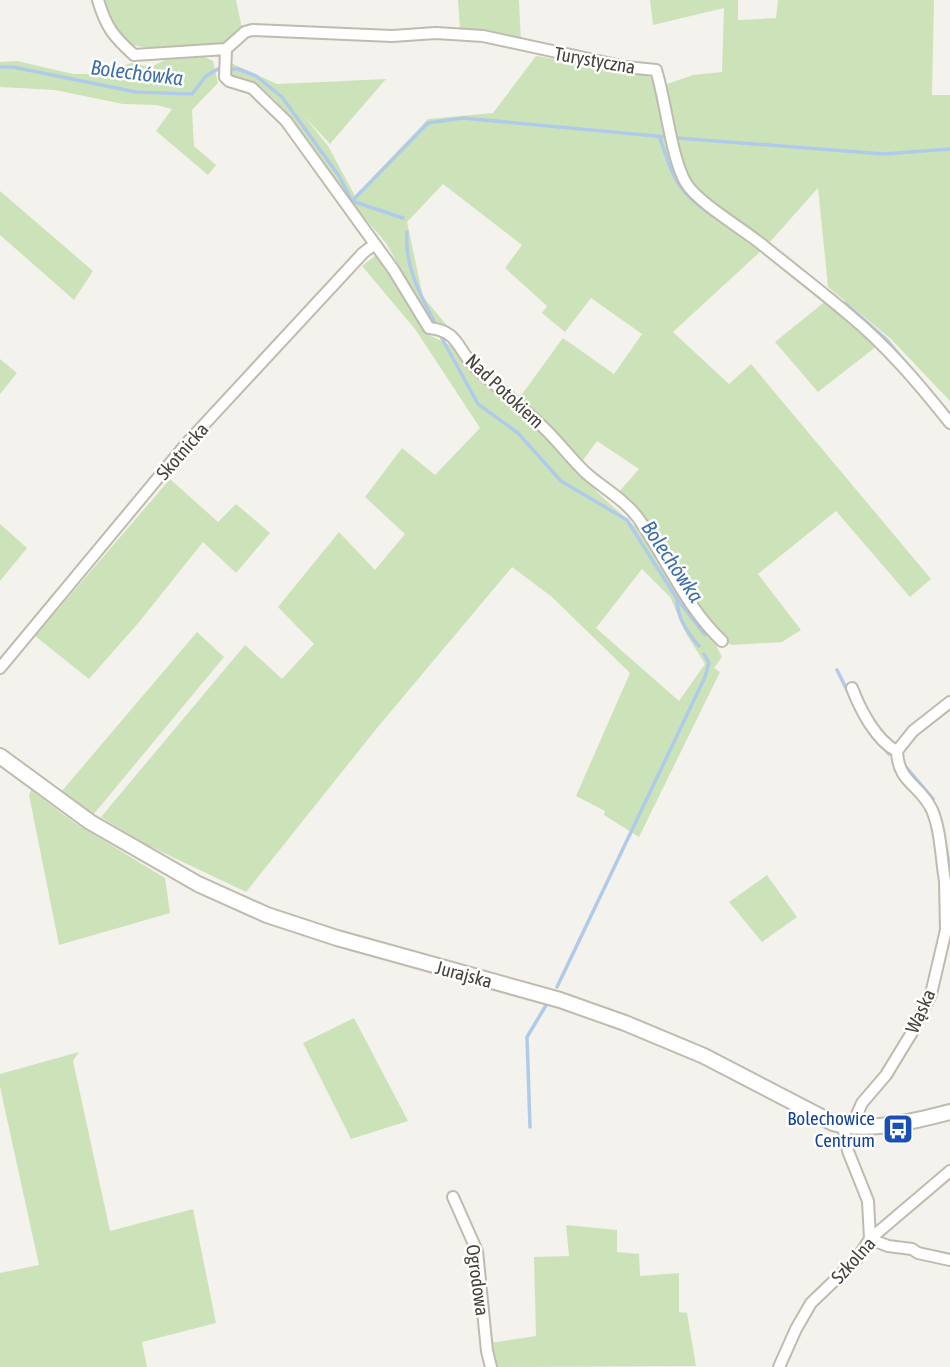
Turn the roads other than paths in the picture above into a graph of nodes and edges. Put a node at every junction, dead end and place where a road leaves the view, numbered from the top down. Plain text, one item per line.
1 (98, 0) edge
2 (226, 54) junction
3 (375, 244) junction
4 (950, 423) edge
5 (722, 641) dead end
6 (0, 668) edge
7 (852, 688) dead end
8 (950, 702) edge
9 (897, 751) junction
10 (0, 756) edge
11 (948, 883) edge
12 (950, 1112) edge
13 (847, 1126) junction
14 (950, 1171) edge
15 (453, 1197) dead end
16 (870, 1239) junction
17 (950, 1260) edge
18 (491, 1367) edge
19 (779, 1367) edge

1 - 2 street
2 - 3 street, Nad Potokiem
2 - 4 street, Turystyczna
3 - 5 street, Nad Potokiem
3 - 6 street, Skotnicka
7 - 9 street
8 - 9 street
9 - 11 street
10 - 13 street, Jurajska
11 - 13 street, Wąska
12 - 13 street, Jurajska
13 - 16 street
14 - 16 street, Szkolna
15 - 18 street, Ogrodowa
16 - 17 street
16 - 19 street, Szkolna

